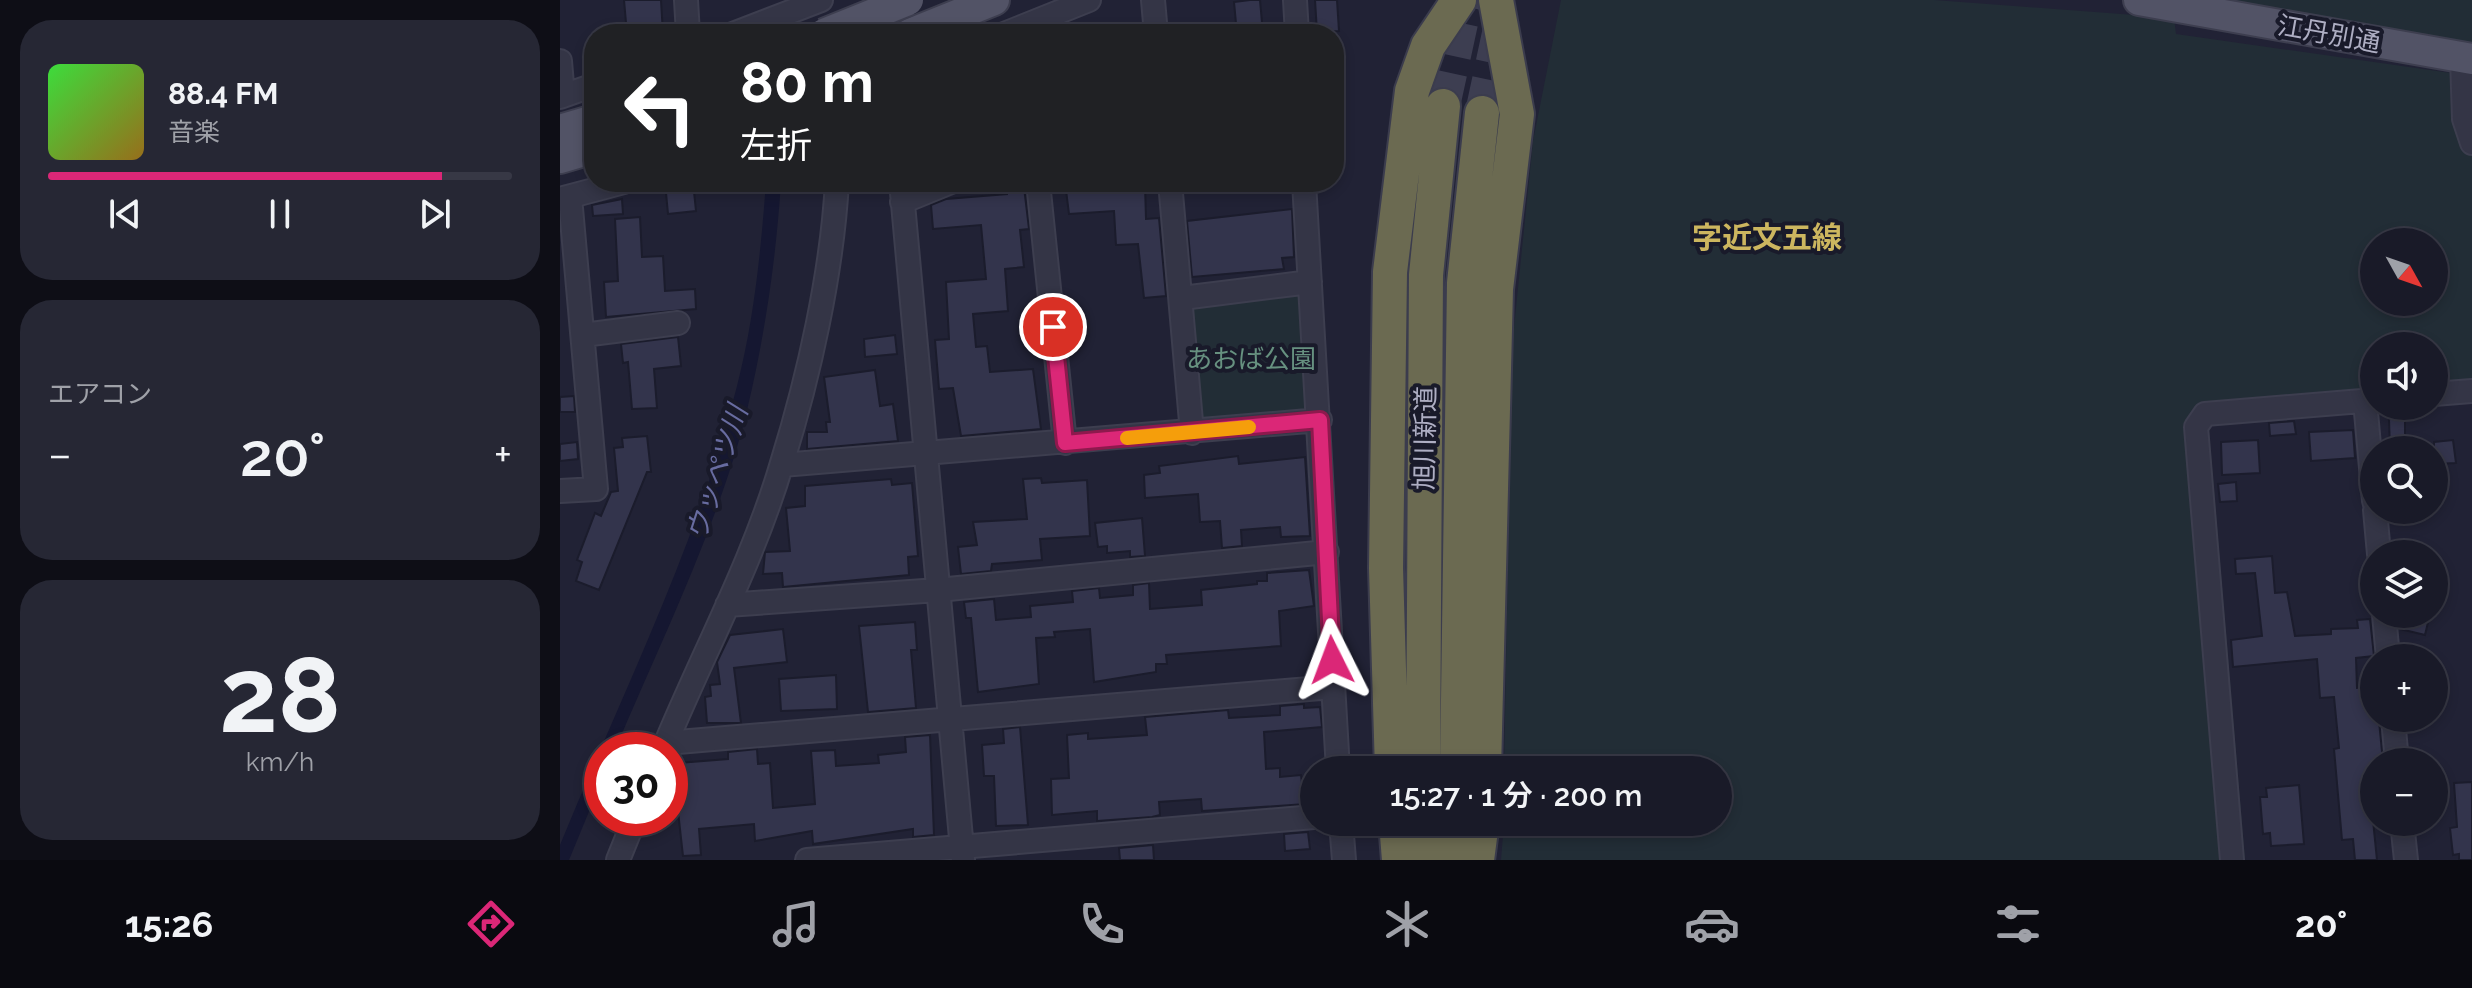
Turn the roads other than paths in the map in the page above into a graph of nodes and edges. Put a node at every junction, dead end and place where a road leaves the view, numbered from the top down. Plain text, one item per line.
1 (686, 0) edge
2 (821, 0) edge
3 (886, 0) edge
4 (908, 0) edge
5 (994, 0) edge
6 (1089, 0) edge
7 (1153, 0) edge
8 (1295, 0) edge
9 (1459, 0) edge
10 (1496, 0) edge
11 (2139, 0) edge
12 (687, 24) edge
13 (759, 24) edge
14 (849, 24) edge
15 (889, 24) edge
16 (935, 24) edge
17 (1029, 24) edge
18 (1155, 24) edge
19 (1296, 24) edge
20 (2467, 58) edge
21 (560, 61) edge
22 (584, 88) edge
23 (562, 96) edge
24 (1443, 106) tunnel mouth
25 (1482, 113) tunnel mouth
26 (584, 123) edge
27 (560, 130) edge
28 (2472, 143) edge
29 (584, 151) edge
30 (560, 158) edge
31 (587, 192) edge
32 (836, 192) edge
33 (901, 192) edge
34 (1039, 192) edge
35 (1171, 192) edge
36 (1305, 192) edge
37 (565, 198) edge
38 (1310, 282) junction
39 (1182, 298) junction
40 (678, 323) dead end
41 (583, 335) junction
42 (2472, 391) edge
43 (2448, 393) edge
44 (2360, 401) edge
45 (1320, 420) junction
46 (1192, 433) junction
47 (1065, 443) junction
48 (927, 454) junction
49 (782, 465) junction
50 (560, 491) edge
51 (1327, 552) junction
52 (938, 590) junction
53 (727, 605) junction
54 (1333, 687) junction
55 (949, 717) junction
56 (670, 732) edge
57 (688, 744) edge
58 (1337, 756) edge
59 (1392, 756) edge
60 (1423, 756) edge
61 (1457, 756) edge
62 (1484, 756) edge
63 (1300, 818) edge
64 (628, 836) edge
65 (1342, 836) edge
66 (1397, 836) edge
67 (1422, 836) edge
68 (1456, 836) edge
69 (1480, 836) edge
70 (2403, 836) edge
71 (963, 853) edge
72 (618, 860) edge
73 (807, 860) edge
74 (1344, 860) edge
75 (1399, 860) edge
76 (1422, 860) edge
77 (1455, 860) edge
78 (1477, 860) edge
79 (2232, 860) edge
80 (2406, 860) edge

1 - 12 street
2 - 13 street
3 - 15 street
4 - 14 main road, bridge
5 - 16 main road
6 - 17 street
7 - 18 street
8 - 19 street
9 - 59 highway
10 - 62 highway
11 - 20 main road, 江丹別通
20 - 28 street
21 - 23 street
22 - 23 street
24 - 60 highway, 旭川新道
25 - 61 highway, 旭川新道
26 - 27 main road
29 - 30 main road
31 - 37 street
32 - 49 street
33 - 48 street
34 - 47 street
35 - 39 street
36 - 38 street
37 - 41 street
38 - 39 street
38 - 45 street
39 - 46 street
40 - 41 street
41 - 50 street
42 - 43 street
44 - 79 street
45 - 46 street
45 - 51 street
46 - 47 street
47 - 48 street
48 - 49 street
48 - 52 street
49 - 53 street
51 - 52 street
51 - 54 street
52 - 53 street
52 - 55 street
53 - 56 street
54 - 55 street
54 - 58 street
55 - 57 street
55 - 71 street
63 - 71 street
64 - 72 street
65 - 74 street
66 - 75 highway
67 - 76 highway
68 - 77 highway
69 - 78 highway
70 - 80 street
71 - 73 street

